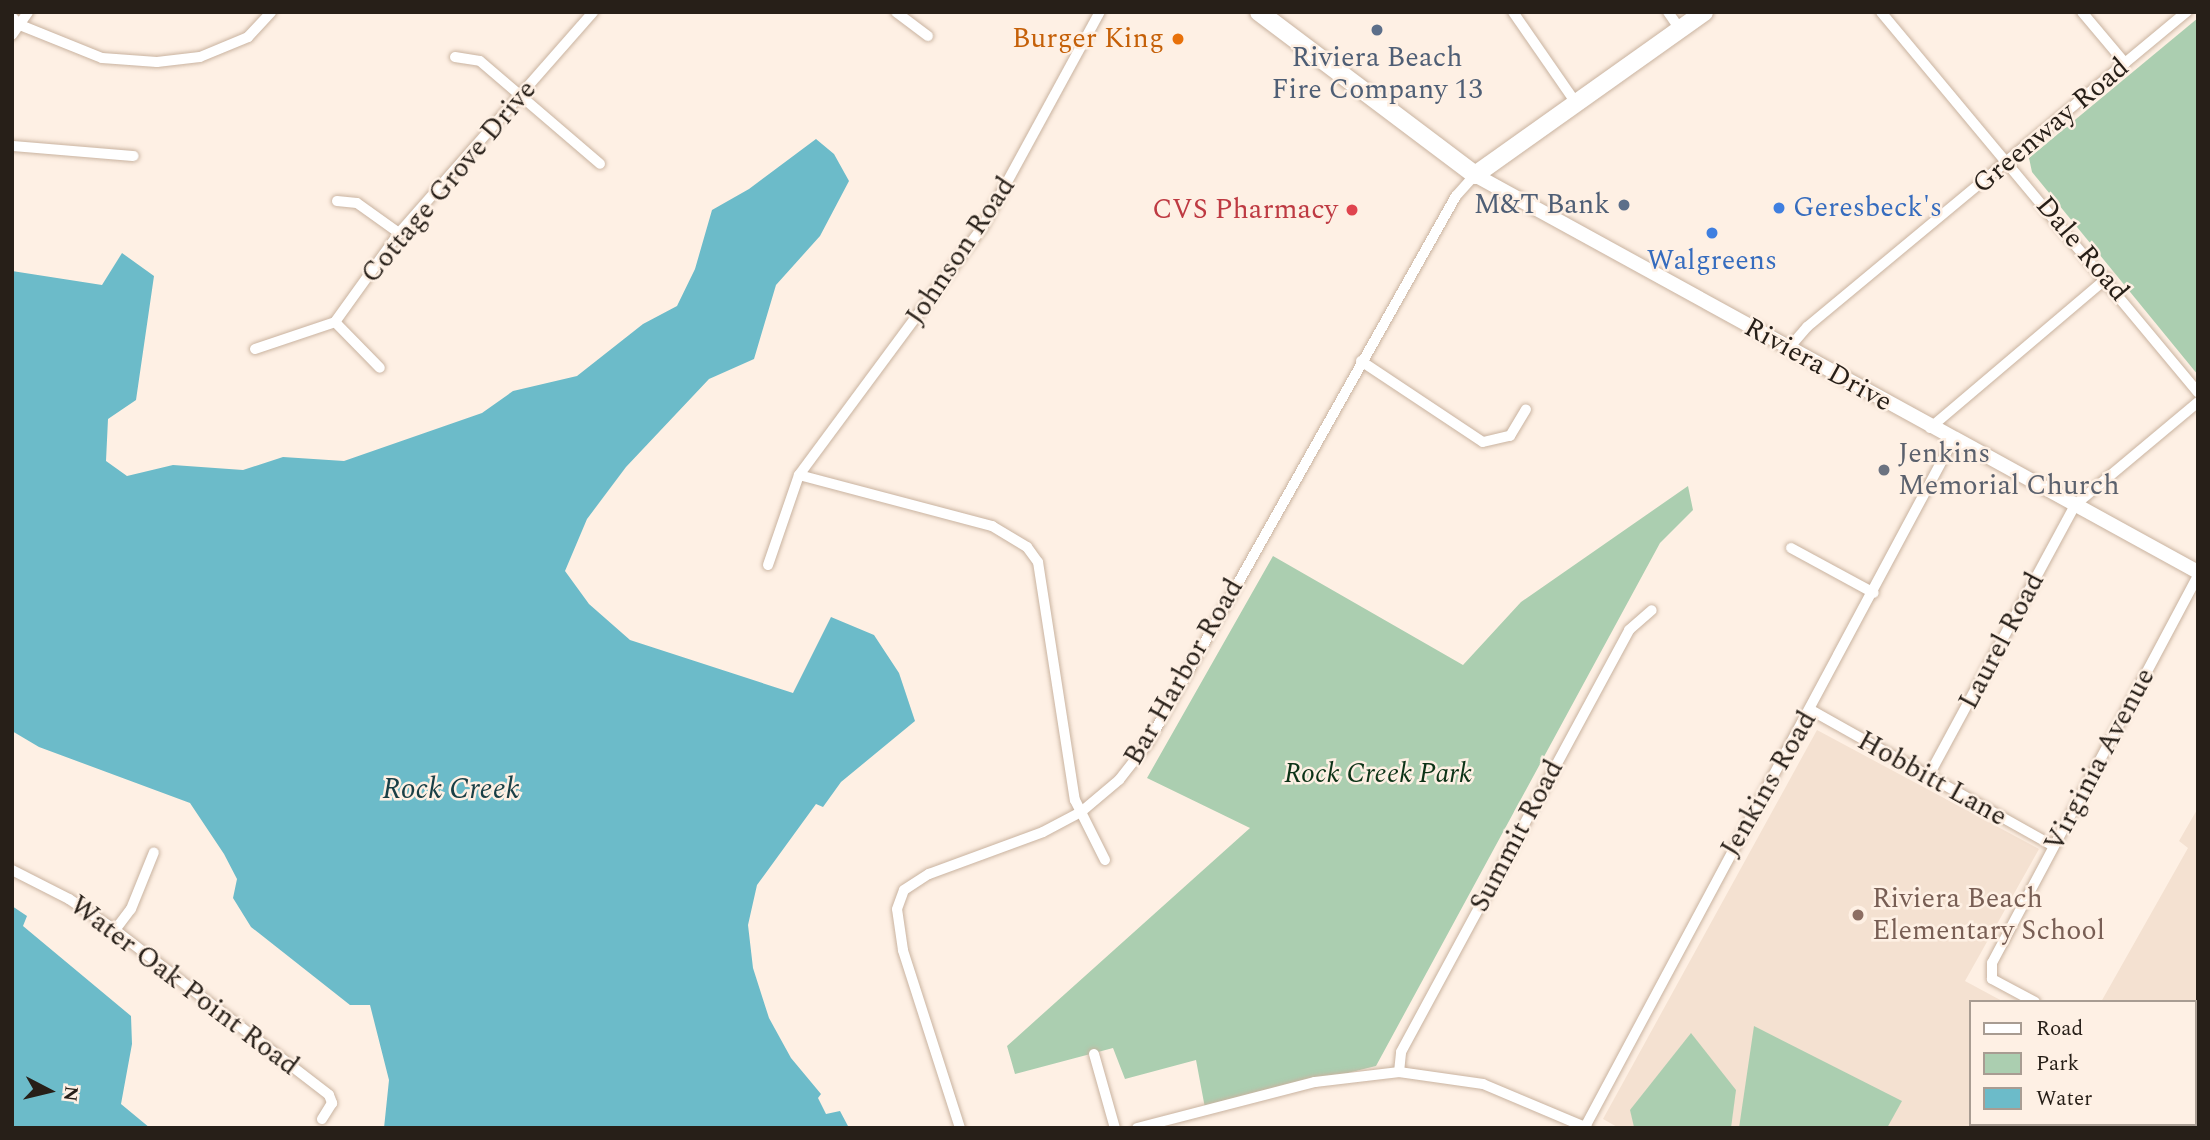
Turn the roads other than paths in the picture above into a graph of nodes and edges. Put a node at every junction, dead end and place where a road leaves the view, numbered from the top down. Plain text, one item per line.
1 (28, 12) edge
2 (271, 12) edge
3 (593, 12) edge
4 (897, 12) edge
5 (1100, 12) edge
6 (1259, 12) edge
7 (1513, 12) edge
8 (1668, 12) edge
9 (1704, 12) edge
10 (1881, 12) edge
11 (2082, 12) edge
12 (2187, 12) edge
13 (16, 21) edge
14 (1680, 29) junction
15 (12, 35) edge
16 (928, 36) dead end
17 (455, 57) dead end
18 (2125, 63) junction
19 (520, 96) junction
20 (1576, 103) junction
21 (12, 146) edge
22 (134, 156) dead end
23 (2009, 162) junction
24 (600, 164) dead end
25 (1475, 175) junction
26 (337, 201) dead end
27 (399, 233) junction
28 (2107, 278) junction
29 (335, 322) junction
30 (255, 349) dead end
31 (1788, 349) junction
32 (1361, 361) junction
33 (380, 368) dead end
34 (2198, 392) edge
35 (2198, 401) edge
36 (1526, 408) dead end
37 (1930, 428) junction
38 (1953, 440) junction
39 (799, 475) junction
40 (2075, 505) junction
41 (1791, 548) dead end
42 (768, 565) dead end
43 (2198, 573) edge
44 (1874, 593) junction
45 (1652, 610) dead end
46 (1811, 710) junction
47 (1928, 777) junction
48 (1081, 812) junction
49 (2053, 846) junction
50 (154, 852) dead end
51 (1105, 860) dead end
52 (12, 870) edge
53 (115, 930) junction
54 (2031, 1000) edge
55 (1094, 1054) dead end
56 (1399, 1072) junction
57 (322, 1119) dead end
58 (1586, 1127) edge
59 (960, 1128) edge
60 (1115, 1128) edge
61 (1137, 1128) edge

1 - 13 street
2 - 13 street
3 - 19 street, Cottage Grove Drive
4 - 16 street
5 - 39 street, Johnson Road
6 - 25 main road
7 - 20 street
8 - 14 street
9 - 14 main road
10 - 23 street, Dale Road
11 - 18 street
12 - 18 street, Greenway Road
13 - 15 street
14 - 20 main road
17 - 19 street
18 - 23 street, Greenway Road
19 - 24 street
19 - 27 street, Cottage Grove Drive
20 - 25 main road
21 - 22 street
23 - 28 street, Dale Road
23 - 31 street, Greenway Road
25 - 31 street, Riviera Drive
25 - 32 street, Bar Harbor Road
26 - 27 street
27 - 29 street, Cottage Grove Drive
28 - 34 street, Dale Road
28 - 37 street
29 - 30 street
29 - 33 street
31 - 37 street, Riviera Drive
32 - 36 street
32 - 48 street, Bar Harbor Road
35 - 40 street
37 - 38 street, Riviera Drive
38 - 40 street, Riviera Drive
38 - 44 street, Jenkins Road
39 - 42 street, Johnson Road
39 - 48 street
40 - 43 street, Riviera Drive
40 - 47 street, Laurel Road
41 - 44 street
43 - 49 street, Virginia Avenue
44 - 46 street, Jenkins Road
45 - 56 street, Summit Road
46 - 47 street, Hobbitt Lane
46 - 58 street, Jenkins Road
47 - 49 street, Hobbitt Lane
48 - 51 street
48 - 59 street, Bar Harbor Road
49 - 54 street, Virginia Avenue
50 - 53 street
52 - 53 street, Water Oak Point Road
53 - 57 street, Water Oak Point Road
55 - 60 street
56 - 58 street
56 - 61 street

